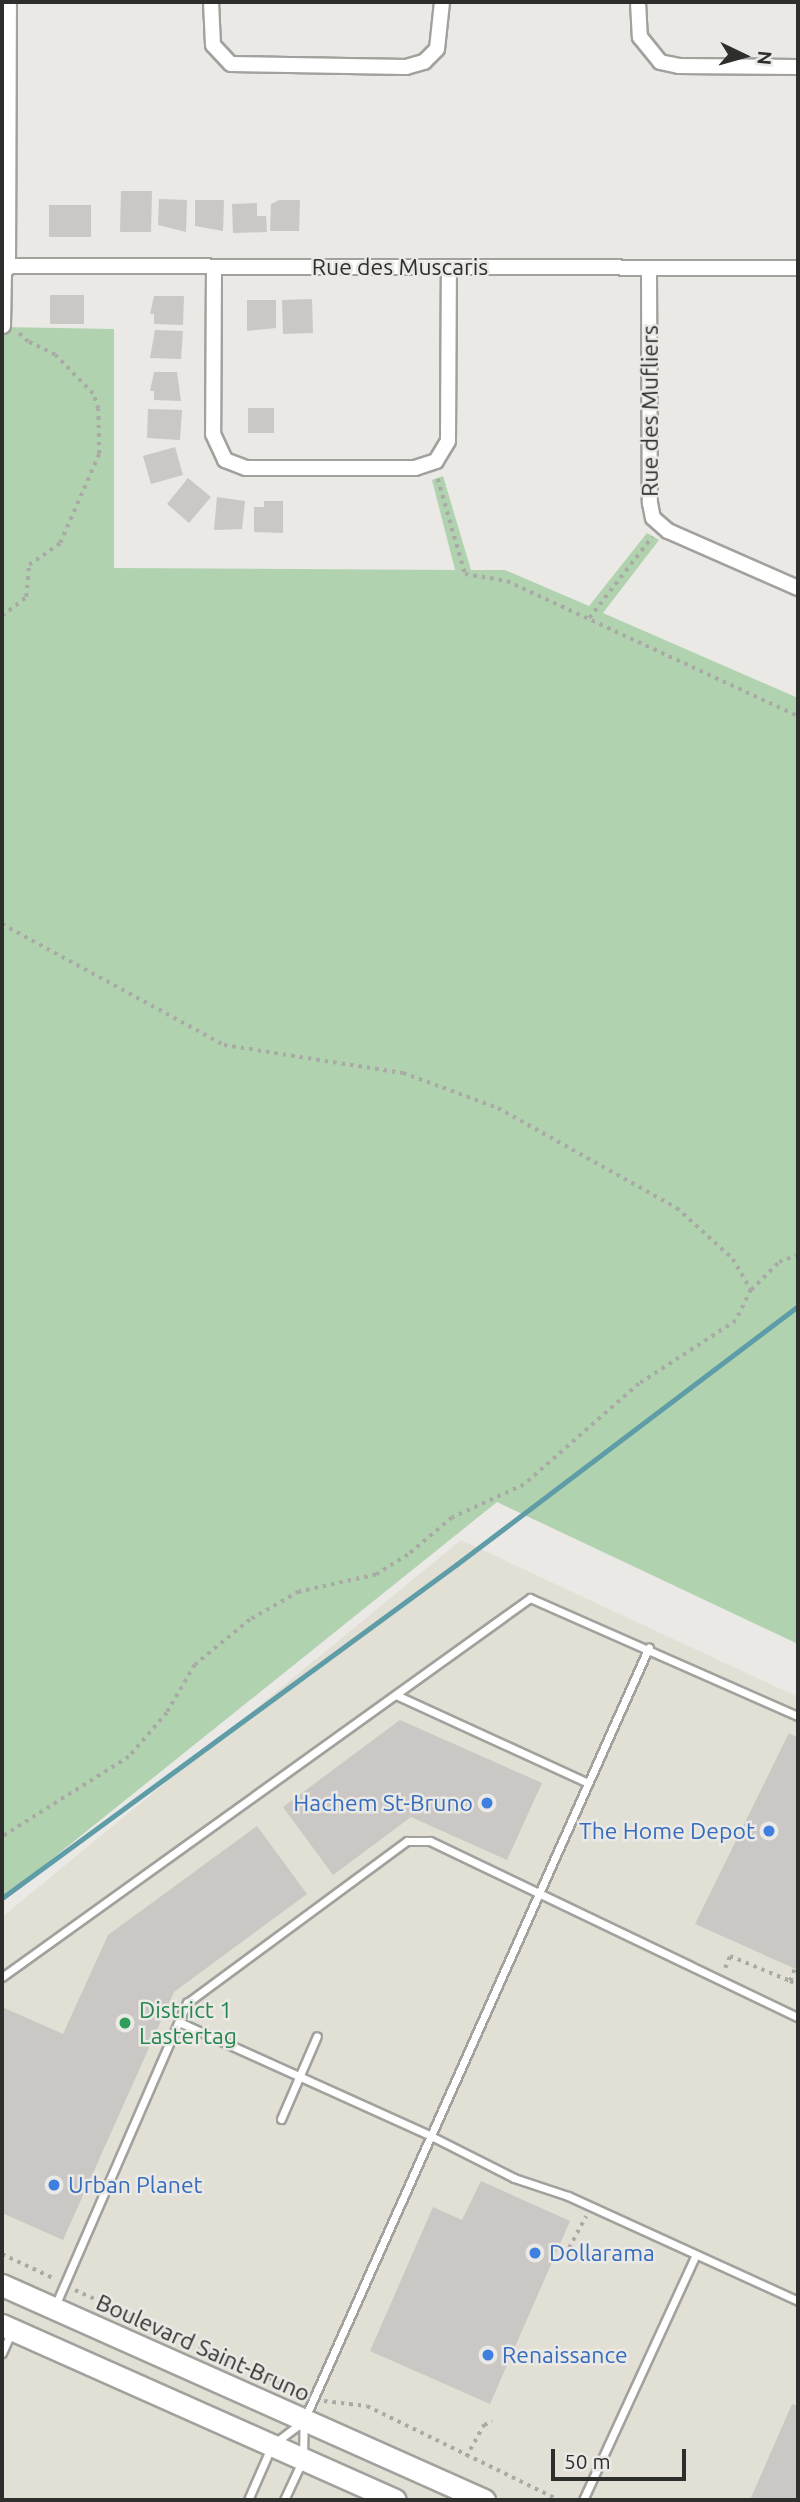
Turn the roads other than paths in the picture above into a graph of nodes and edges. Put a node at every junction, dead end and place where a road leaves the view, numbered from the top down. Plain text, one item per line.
1 (5, 2) edge
2 (211, 2) edge
3 (442, 2) edge
4 (638, 2) edge
5 (798, 67) edge
6 (3, 266) edge
7 (214, 267) junction
8 (449, 267) junction
9 (649, 268) junction
10 (798, 268) edge
11 (3, 321) edge
12 (798, 588) edge
13 (649, 1647) junction
14 (396, 1695) junction
15 (798, 1716) edge
16 (588, 1783) junction
17 (538, 1894) junction
18 (2, 1977) edge
19 (798, 2017) edge
20 (179, 2022) junction
21 (317, 2036) dead end
22 (300, 2075) junction
23 (281, 2119) dead end
24 (431, 2136) junction
25 (695, 2257) junction
26 (2, 2285) edge
27 (798, 2301) edge
28 (54, 2308) junction
29 (7, 2327) edge
30 (2, 2353) edge
31 (304, 2420) junction
32 (272, 2445) junction
33 (303, 2459) junction
34 (248, 2500) edge
35 (284, 2500) edge
36 (395, 2500) edge
37 (484, 2500) edge
38 (583, 2500) edge

1 - 6 street
2 - 3 street
4 - 5 street
6 - 7 street, Rue des Muscaris
6 - 11 street
7 - 8 street, Rue des Muscaris
7 - 8 street
8 - 9 street, Rue des Muscaris
9 - 10 street, Rue des Muscaris
9 - 12 street, Rue des Mufliers
13 - 14 lane
13 - 15 lane
13 - 16 lane
14 - 16 lane
14 - 18 lane
16 - 17 lane
17 - 19 lane
17 - 20 lane
17 - 24 lane
20 - 22 lane
20 - 28 lane
21 - 22 lane
22 - 23 lane
22 - 24 lane
24 - 25 lane
24 - 31 lane
25 - 27 lane
25 - 38 lane
26 - 28 street, Boulevard Saint-Bruno
28 - 31 street, Boulevard Saint-Bruno
29 - 30 lane
29 - 32 street
31 - 32 lane
31 - 33 lane
31 - 37 street, Boulevard Saint-Bruno
32 - 33 street
32 - 34 lane
33 - 35 lane
33 - 36 street

